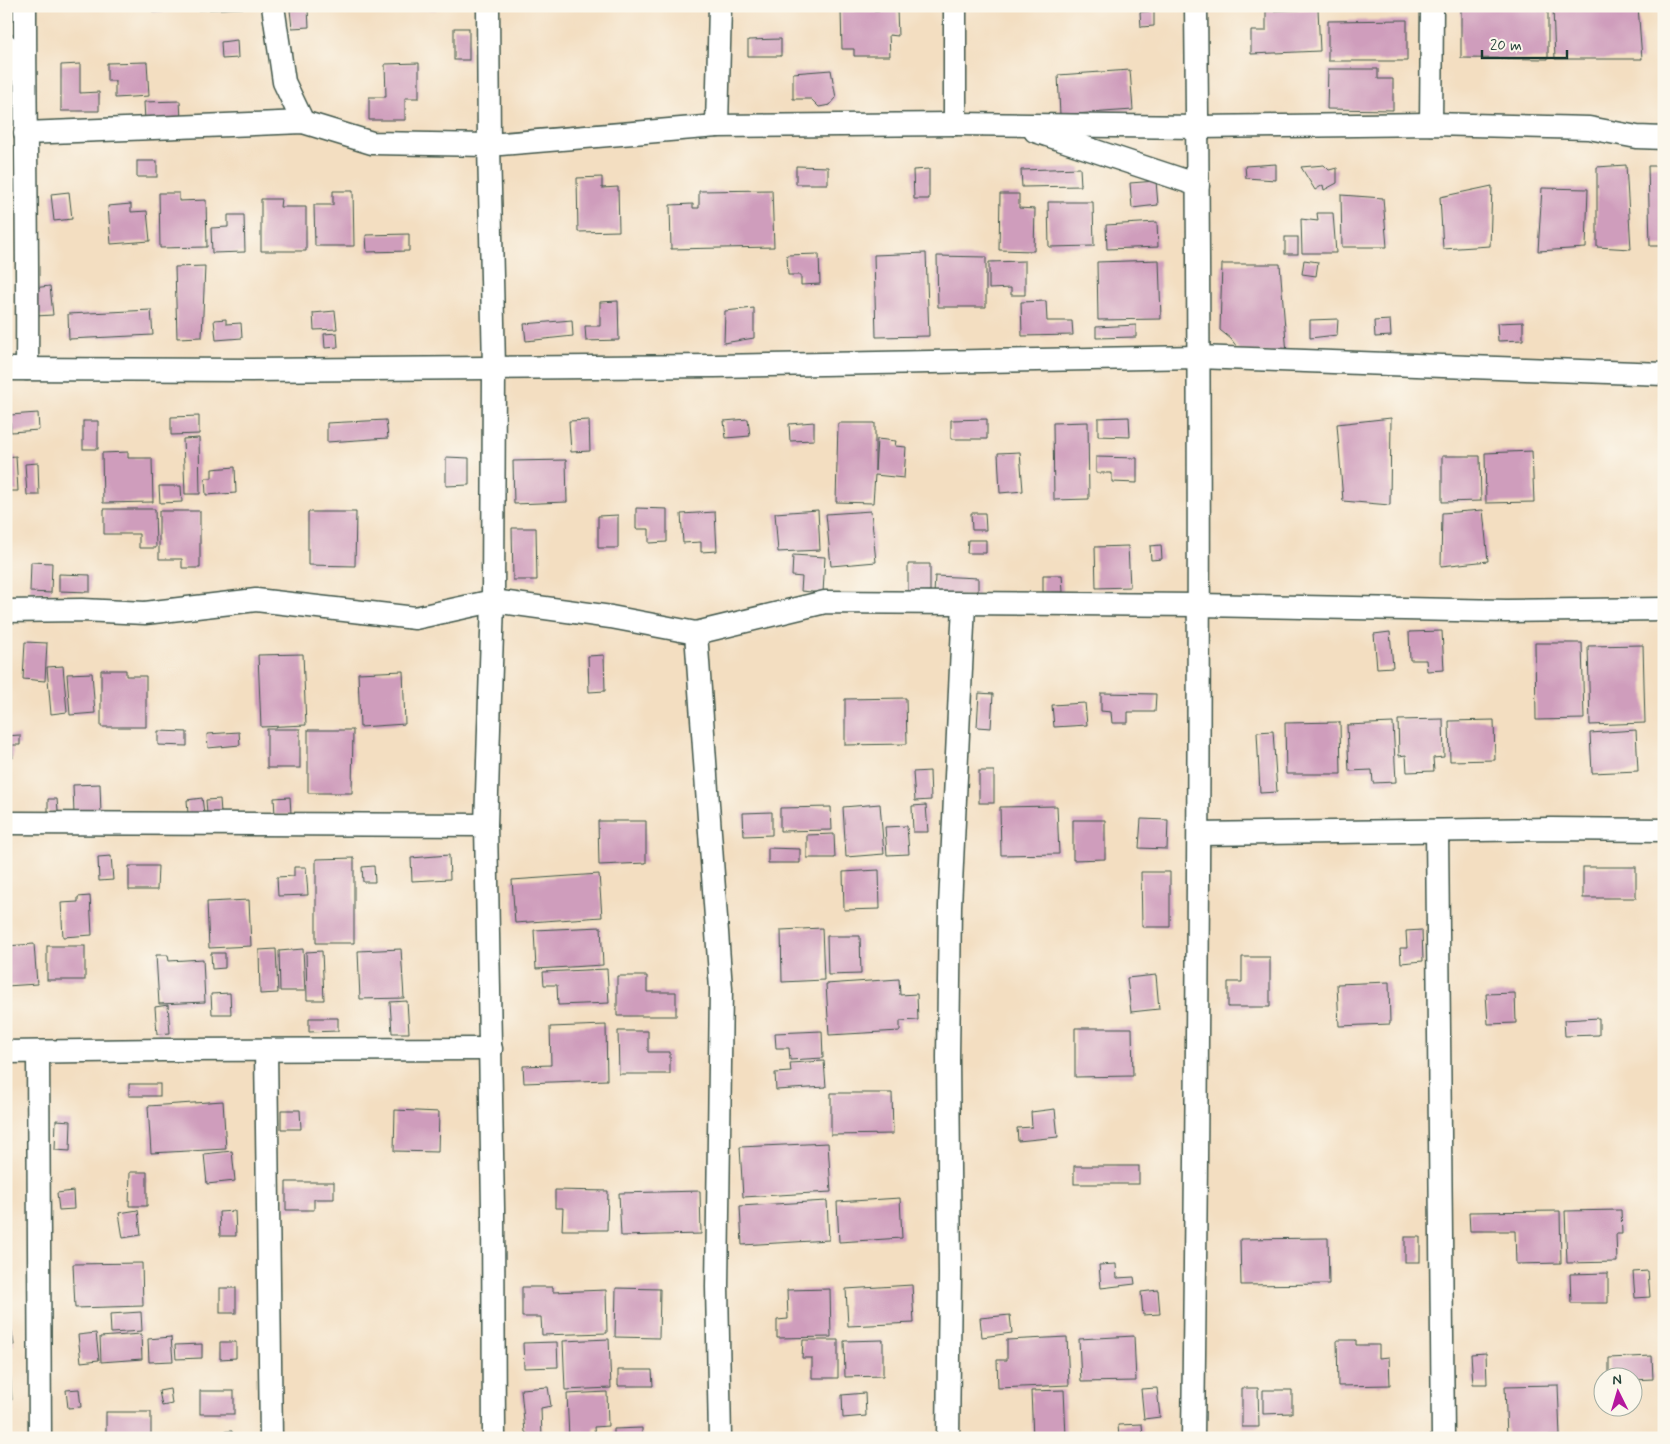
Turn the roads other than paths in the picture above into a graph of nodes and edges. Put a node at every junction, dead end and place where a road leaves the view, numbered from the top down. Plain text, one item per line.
1 (25, 6) edge
2 (272, 6) edge
3 (488, 6) edge
4 (720, 6) edge
5 (955, 6) edge
6 (1196, 6) edge
7 (1432, 6) edge
8 (6, 44) edge
9 (25, 81) junction
10 (303, 122) junction
11 (955, 124) junction
12 (1432, 124) junction
13 (1020, 125) junction
14 (717, 126) junction
15 (1198, 127) junction
16 (25, 133) junction
17 (1664, 138) edge
18 (489, 145) junction
19 (1198, 185) junction
20 (1198, 357) junction
21 (494, 368) junction
22 (16, 369) edge
23 (1664, 374) edge
24 (493, 601) junction
25 (964, 604) junction
26 (1199, 605) junction
27 (1664, 610) edge
28 (6, 611) edge
29 (696, 633) junction
30 (6, 823) edge
31 (486, 825) junction
32 (1664, 830) edge
33 (1437, 831) junction
34 (1199, 834) junction
35 (490, 1049) junction
36 (266, 1050) junction
37 (6, 1052) edge
38 (38, 1053) junction
39 (40, 1438) edge
40 (271, 1438) edge
41 (494, 1438) edge
42 (720, 1438) edge
43 (948, 1438) edge
44 (1193, 1438) edge
45 (1443, 1438) edge

1 - 9 street
2 - 10 street
3 - 18 street
4 - 14 street
5 - 11 street
6 - 15 street
7 - 12 street
8 - 9 street
9 - 16 street
10 - 16 street
10 - 18 street
11 - 13 street
11 - 14 street
12 - 15 street
12 - 17 street
13 - 15 street
13 - 19 street
14 - 18 street
15 - 19 street
16 - 22 street
18 - 21 street
19 - 20 street
20 - 21 street
20 - 23 street
20 - 26 street
21 - 22 street
21 - 24 street
24 - 28 street
24 - 29 street
24 - 31 street
25 - 26 street
25 - 29 street
25 - 43 street
26 - 27 street
26 - 34 street
29 - 42 street
30 - 31 street
31 - 35 street
32 - 33 street
33 - 34 street
33 - 45 street
34 - 44 street
35 - 36 street
35 - 41 street
36 - 38 street
36 - 40 street
37 - 38 street
38 - 39 street

